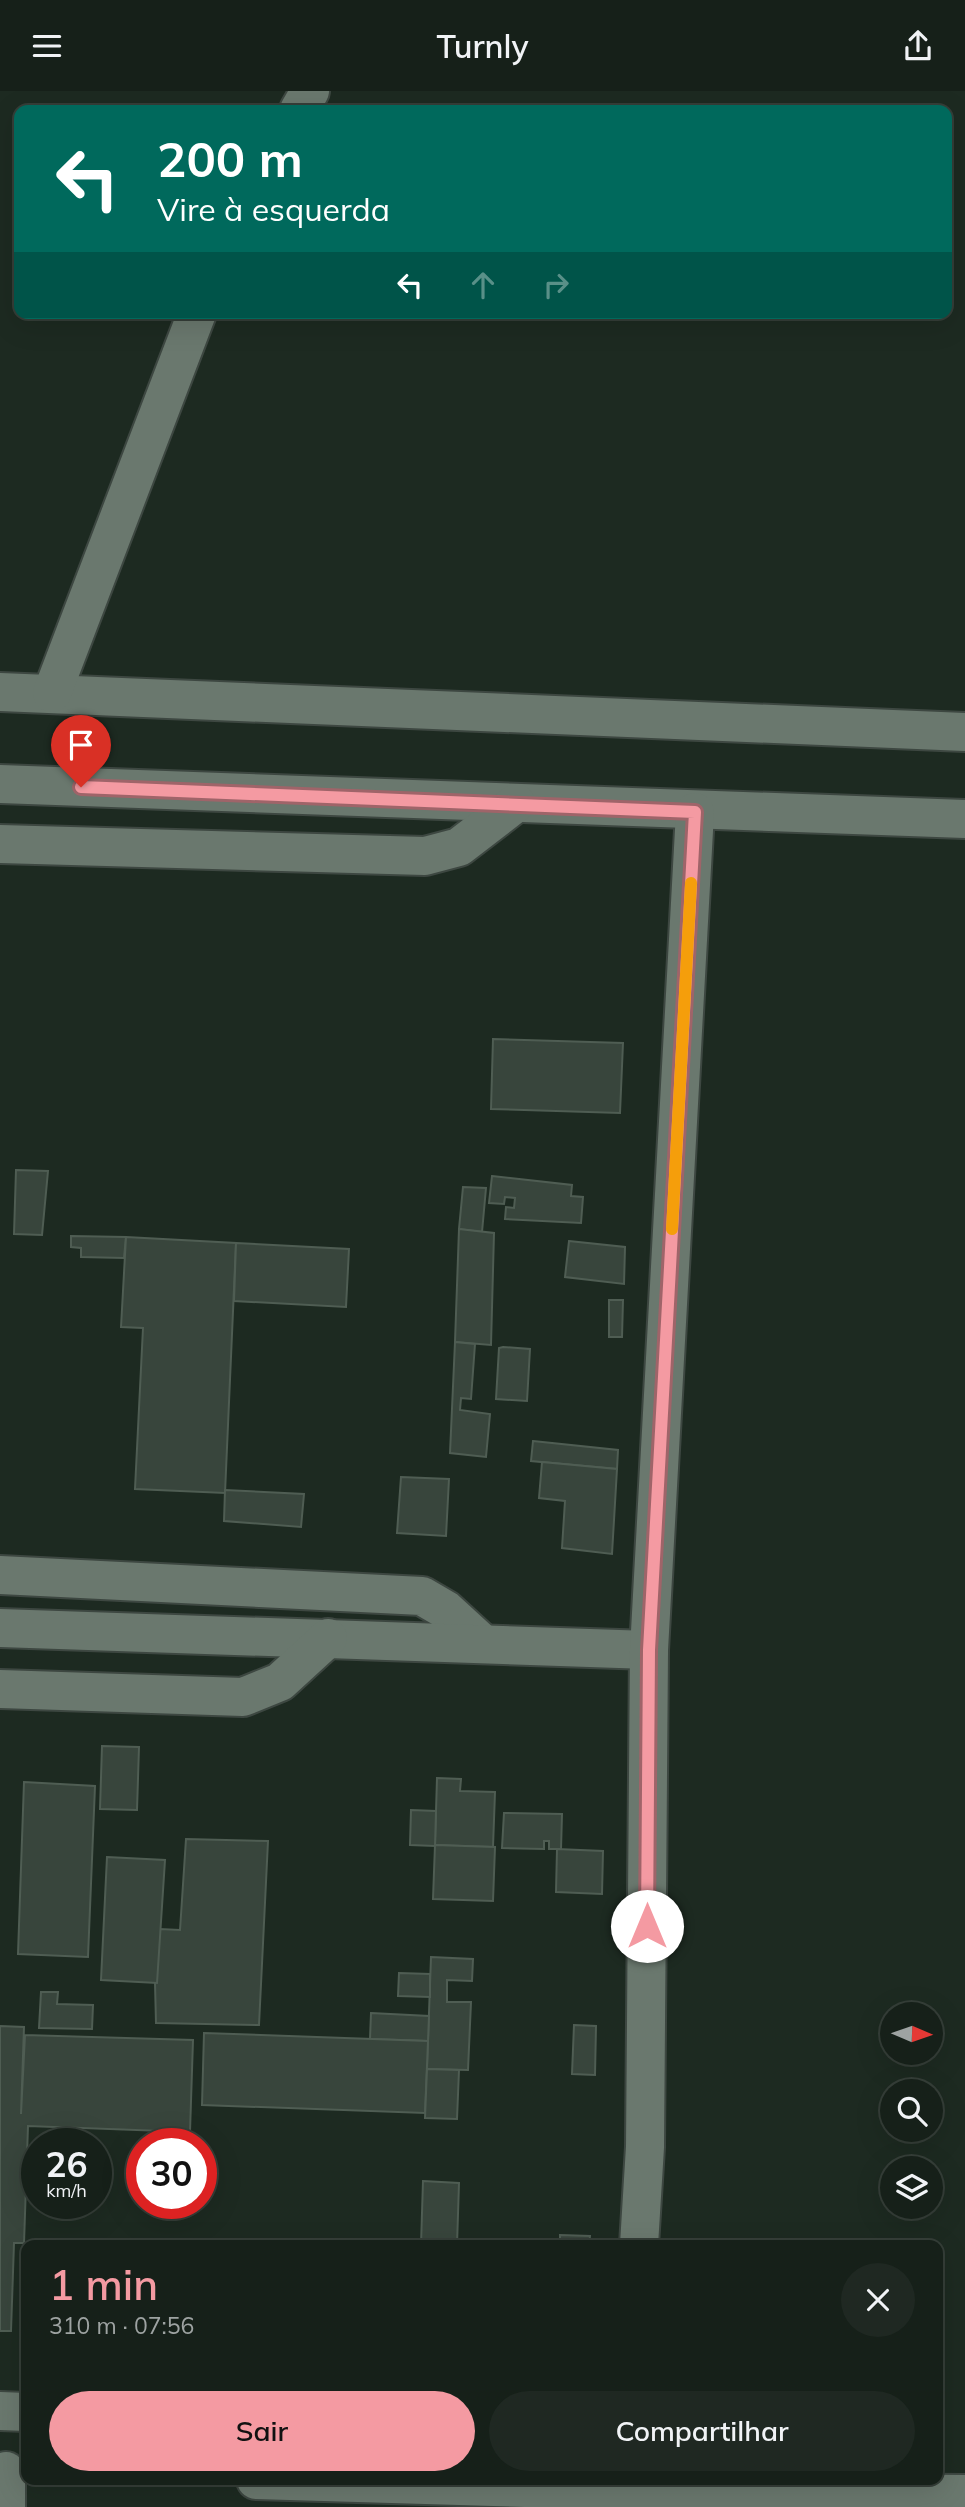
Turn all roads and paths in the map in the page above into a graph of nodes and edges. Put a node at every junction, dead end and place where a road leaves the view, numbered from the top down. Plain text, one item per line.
1 (195, 319) edge
2 (0, 692) edge
3 (52, 694) junction
4 (965, 732) edge
5 (0, 784) edge
6 (516, 803) junction
7 (695, 812) junction
8 (965, 819) edge
9 (0, 844) edge
10 (0, 1574) edge
11 (0, 1628) edge
12 (328, 1638) junction
13 (482, 1643) junction
14 (649, 1650) junction
15 (0, 1689) edge
16 (639, 2240) edge
17 (0, 2411) edge
18 (21, 2412) edge
19 (491, 2485) edge
20 (626, 2492) edge
21 (965, 2494) edge

1 - 3 street
2 - 3 street
3 - 4 street
5 - 6 street
6 - 7 street
6 - 9 street
7 - 8 street
7 - 14 street
10 - 13 street
11 - 12 street
12 - 13 street
12 - 15 street
13 - 14 street
14 - 16 street
17 - 18 street
19 - 20 street
20 - 21 street

